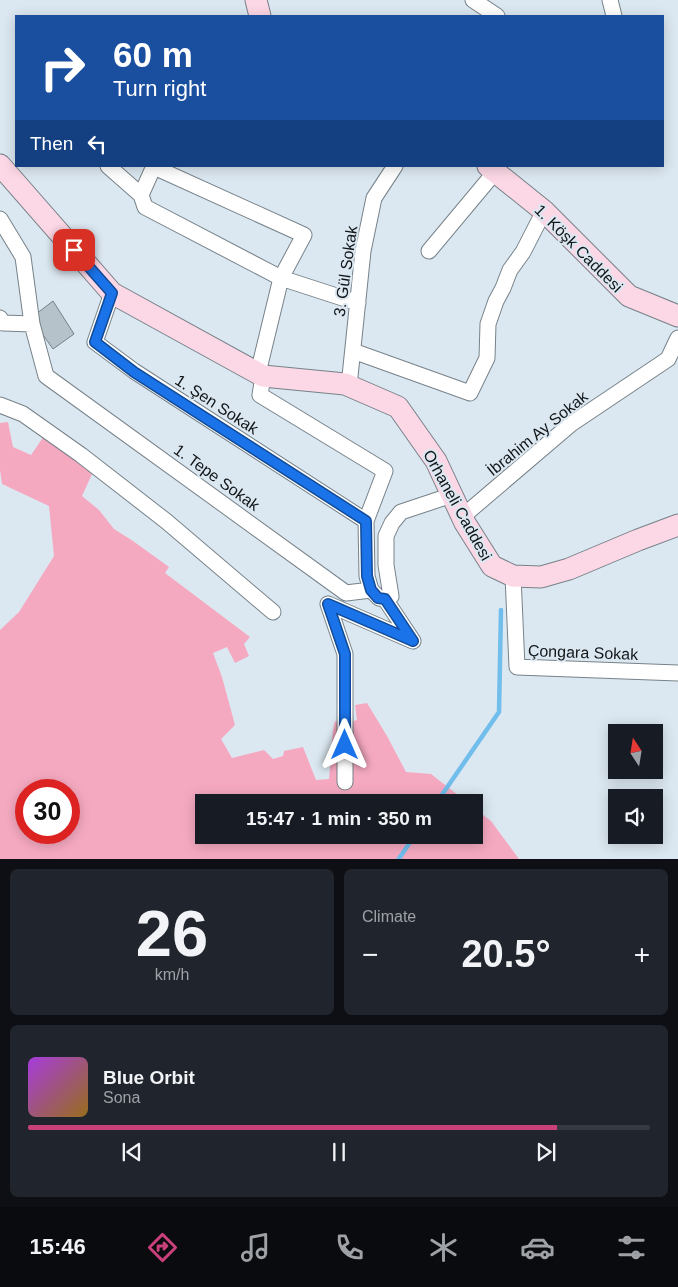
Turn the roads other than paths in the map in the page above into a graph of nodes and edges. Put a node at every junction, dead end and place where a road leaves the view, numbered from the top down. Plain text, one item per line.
1 (256, 0) edge
2 (264, 0) edge
3 (473, 0) edge
4 (610, 0) edge
5 (262, 15) edge
6 (262, 15) edge
7 (496, 15) edge
8 (614, 15) edge
9 (0, 165) edge
10 (109, 167) edge
11 (154, 167) edge
12 (394, 167) edge
13 (491, 169) edge
14 (140, 195) junction
15 (544, 210) junction
16 (0, 219) edge
17 (429, 251) dead end
18 (281, 278) junction
19 (112, 293) junction
20 (358, 303) junction
21 (678, 316) edge
22 (0, 318) edge
23 (32, 324) junction
24 (678, 338) edge
25 (353, 350) junction
26 (261, 374) junction
27 (349, 386) junction
28 (0, 405) edge
29 (452, 495) junction
30 (462, 517) junction
31 (366, 521) junction
32 (678, 525) edge
33 (513, 576) junction
34 (371, 590) junction
35 (388, 597) junction
36 (273, 612) dead end
37 (678, 673) edge
38 (345, 782) dead end

1 - 5 main road
2 - 6 street
3 - 7 street
4 - 8 street
9 - 19 main road, Orhaneli Caddesi
10 - 14 street
11 - 14 street
11 - 18 street
12 - 20 street, 3. Gül Sokak
13 - 15 main road, 1. Köşk Caddesi
13 - 17 street
14 - 18 street
15 - 21 main road, 1. Köşk Caddesi
15 - 25 street
16 - 23 street
18 - 20 street
18 - 26 street
19 - 26 main road, Orhaneli Caddesi
19 - 31 street, 1. Şen Sokak
20 - 25 street, 3. Gül Sokak
22 - 23 street
23 - 34 street, 1. Tepe Sokak
24 - 30 street, İbrahim Ay Sokak
25 - 27 street, 3. Gül Sokak
26 - 27 main road, Orhaneli Caddesi
26 - 31 street
27 - 29 main road, Orhaneli Caddesi
28 - 36 street
29 - 30 main road, Orhaneli Caddesi
29 - 35 street
30 - 33 main road, Orhaneli Caddesi
31 - 34 street
32 - 33 main road, Orhaneli Caddesi
33 - 37 street, Çongara Sokak
34 - 35 street
35 - 38 street

